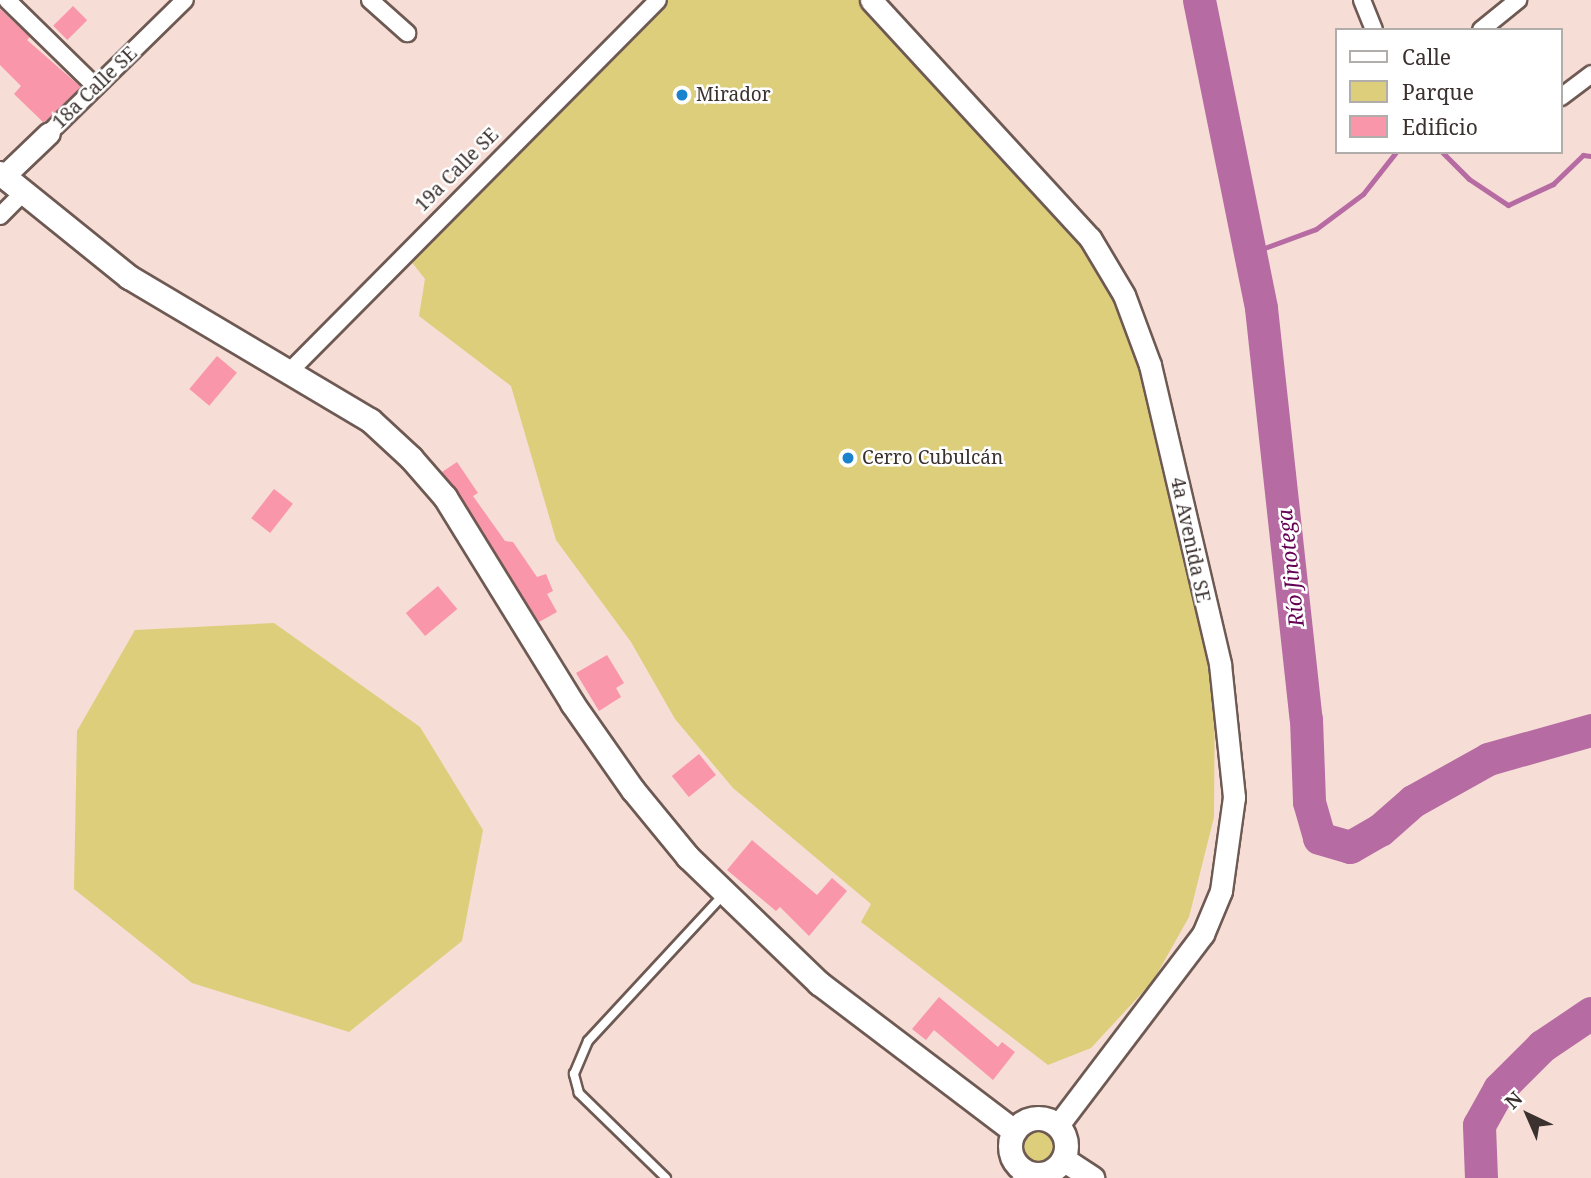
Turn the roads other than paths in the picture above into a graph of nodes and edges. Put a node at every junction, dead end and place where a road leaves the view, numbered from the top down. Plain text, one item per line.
1 (7, 0) edge
2 (184, 0) edge
3 (370, 0) edge
4 (659, 0) edge
5 (871, 0) edge
6 (1362, 0) edge
7 (1518, 0) edge
8 (1373, 28) edge
9 (1483, 28) edge
10 (407, 33) dead end
11 (1591, 74) edge
12 (96, 87) junction
13 (1563, 95) edge
14 (49, 133) joint
15 (2, 174) edge
16 (23, 193) junction
17 (0, 216) edge
18 (288, 373) junction
19 (723, 895) junction
20 (1058, 1125) junction
21 (1014, 1131) junction
22 (1063, 1159) junction
23 (1023, 1174) edge
24 (666, 1178) edge
25 (1092, 1178) edge

1 - 12 street
2 - 12 street, 18a Calle SE
3 - 10 street
4 - 18 street, 19a Calle SE
5 - 20 street, 4a Avenida SE
6 - 8 street
7 - 9 street
11 - 13 street
12 - 14 street, 18a Calle SE
14 - 15 street, 18a Calle SE
15 - 16 main road
16 - 17 street
16 - 18 main road
18 - 19 main road
19 - 21 main road
19 - 24 lane
20 - 21 main road
20 - 22 main road
21 - 23 main road
22 - 23 main road
22 - 25 main road

